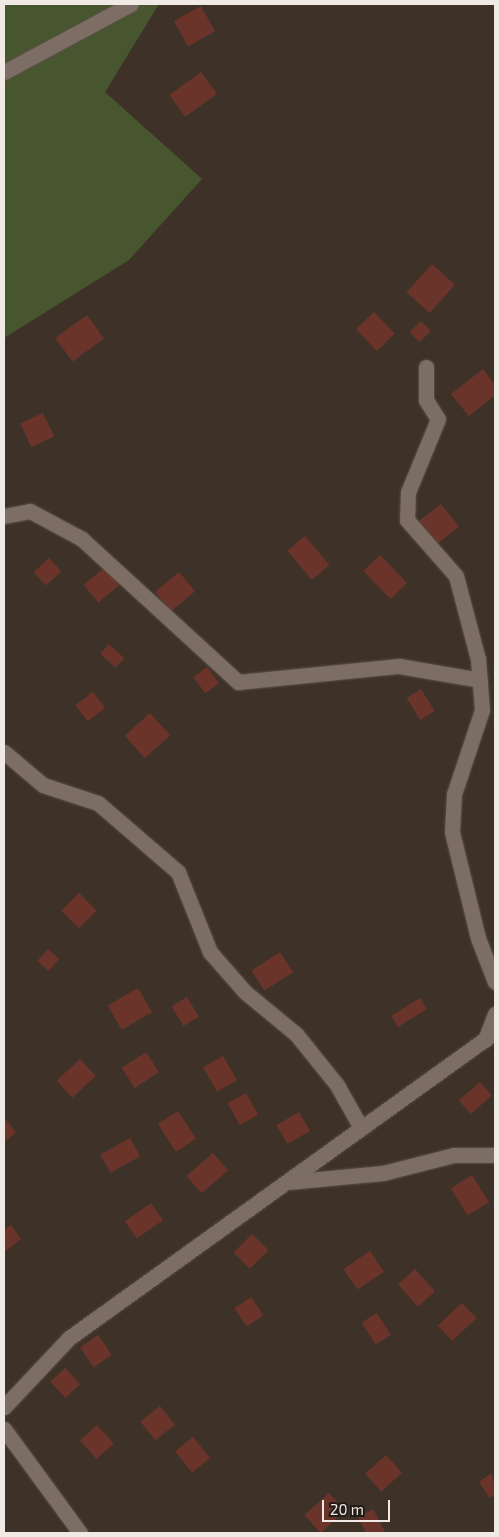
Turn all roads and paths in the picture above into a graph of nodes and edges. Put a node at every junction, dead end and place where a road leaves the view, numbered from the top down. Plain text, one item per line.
1 (131, 4) edge
2 (4, 72) edge
3 (426, 367) dead end
4 (4, 516) edge
5 (480, 680) junction
6 (4, 752) edge
7 (495, 982) edge
8 (495, 1014) edge
9 (490, 1036) edge
10 (360, 1126) junction
11 (495, 1155) edge
12 (288, 1182) junction
13 (4, 1407) edge
14 (4, 1429) edge
15 (80, 1533) edge

1 - 2 street
3 - 5 street
4 - 5 street
5 - 7 street
6 - 10 street
8 - 9 street
9 - 10 street
10 - 12 street
11 - 12 street
12 - 13 street
14 - 15 street

